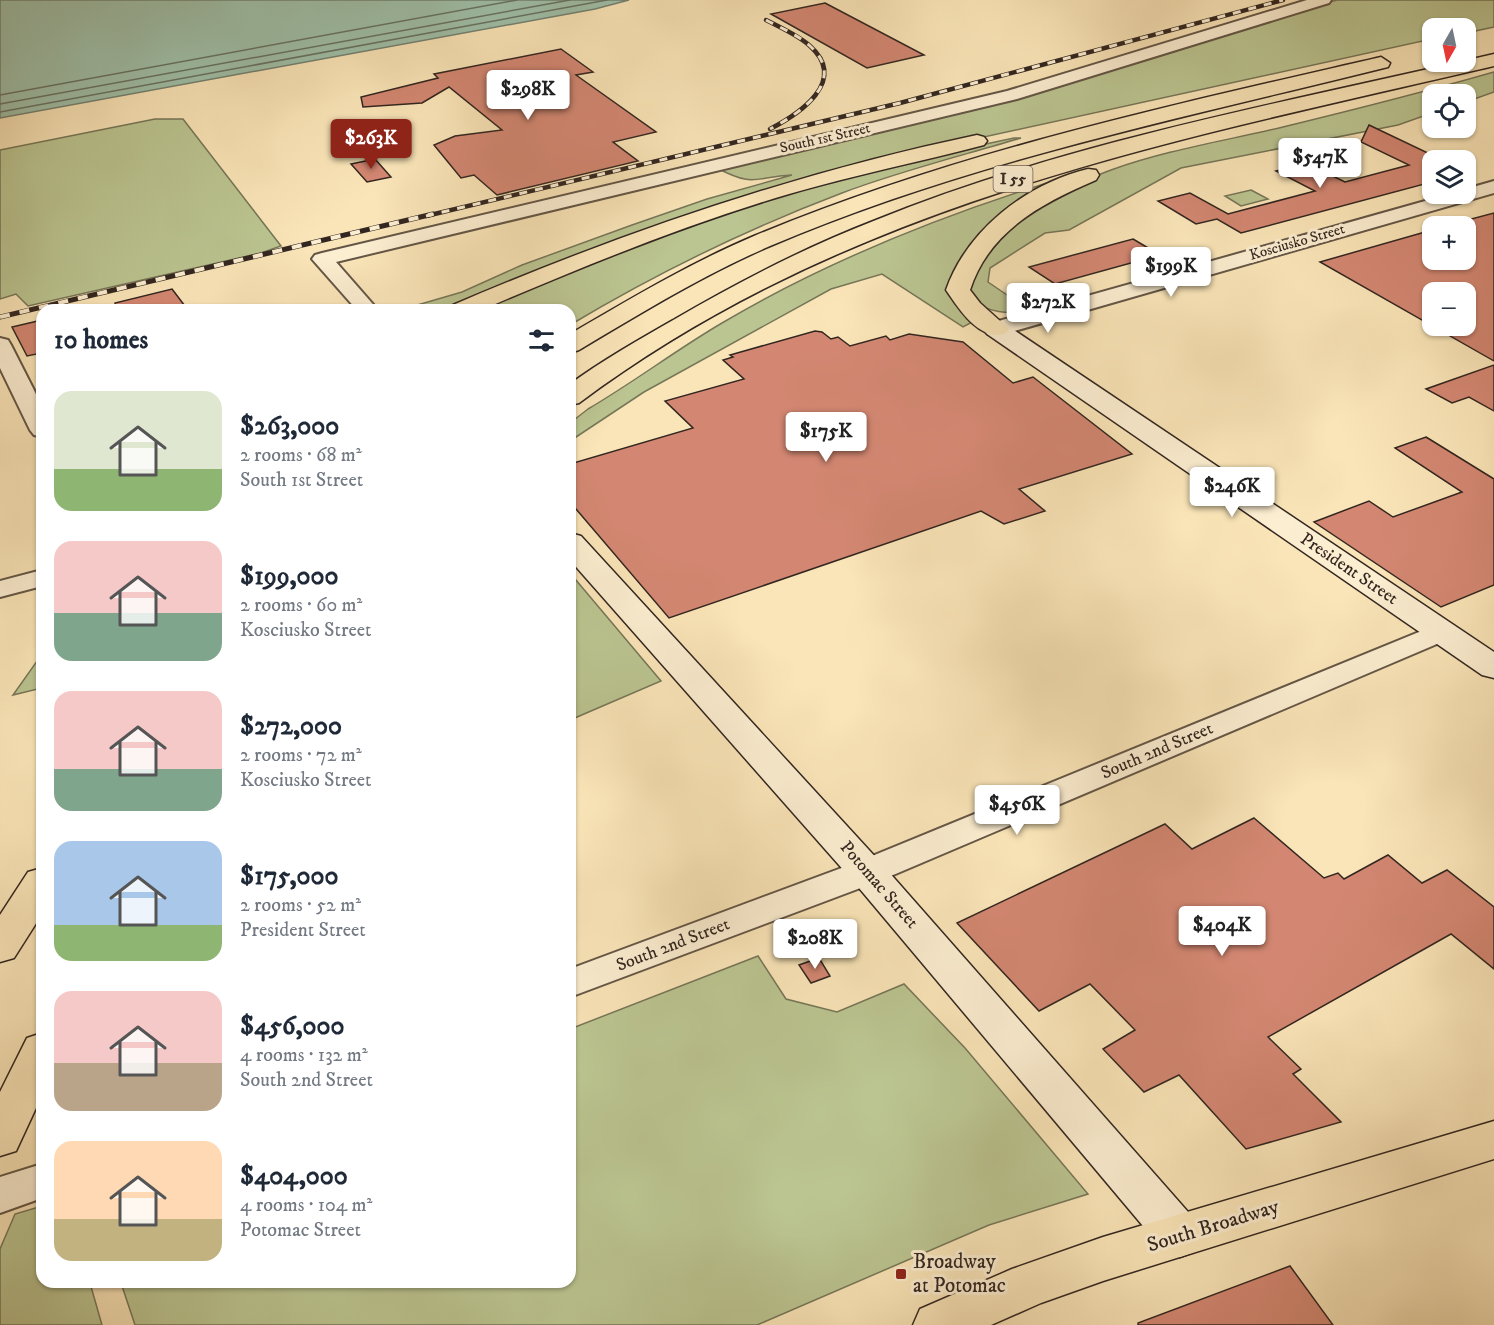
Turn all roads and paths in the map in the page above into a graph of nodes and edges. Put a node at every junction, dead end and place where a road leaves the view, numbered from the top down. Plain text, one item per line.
1 (1324, 0) edge
2 (1399, 59) dead end
3 (1494, 60) edge
4 (1198, 106) junction
5 (1215, 127) junction
6 (1494, 187) edge
7 (363, 304) edge
8 (477, 304) edge
9 (996, 329) junction
10 (576, 341) edge
11 (0, 345) edge
12 (576, 393) edge
13 (36, 418) edge
14 (576, 549) edge
15 (36, 580) edge
16 (0, 589) edge
17 (1442, 632) junction
18 (1494, 667) edge
19 (867, 872) junction
20 (36, 891) edge
21 (0, 947) edge
22 (576, 981) edge
23 (36, 1062) edge
24 (0, 1137) edge
25 (1494, 1140) edge
26 (36, 1182) edge
27 (0, 1195) edge
28 (1180, 1236) junction
29 (936, 1325) edge

1 - 7 street, South 1st Street
2 - 4 main road, I 55
3 - 5 main road, I 55
4 - 8 main road
4 - 10 main road, I 55
5 - 9 main road
5 - 12 main road, I 55
6 - 9 street, Kosciusko Street
9 - 17 street, President Street
11 - 13 street
14 - 19 street, Potomac Street
15 - 16 street
17 - 18 street, President Street
17 - 19 street, South 2nd Street
19 - 22 street, South 2nd Street
19 - 28 street, Potomac Street
20 - 21 main road
23 - 24 main road
25 - 28 main road, South Broadway
26 - 27 street
28 - 29 main road, South Broadway

